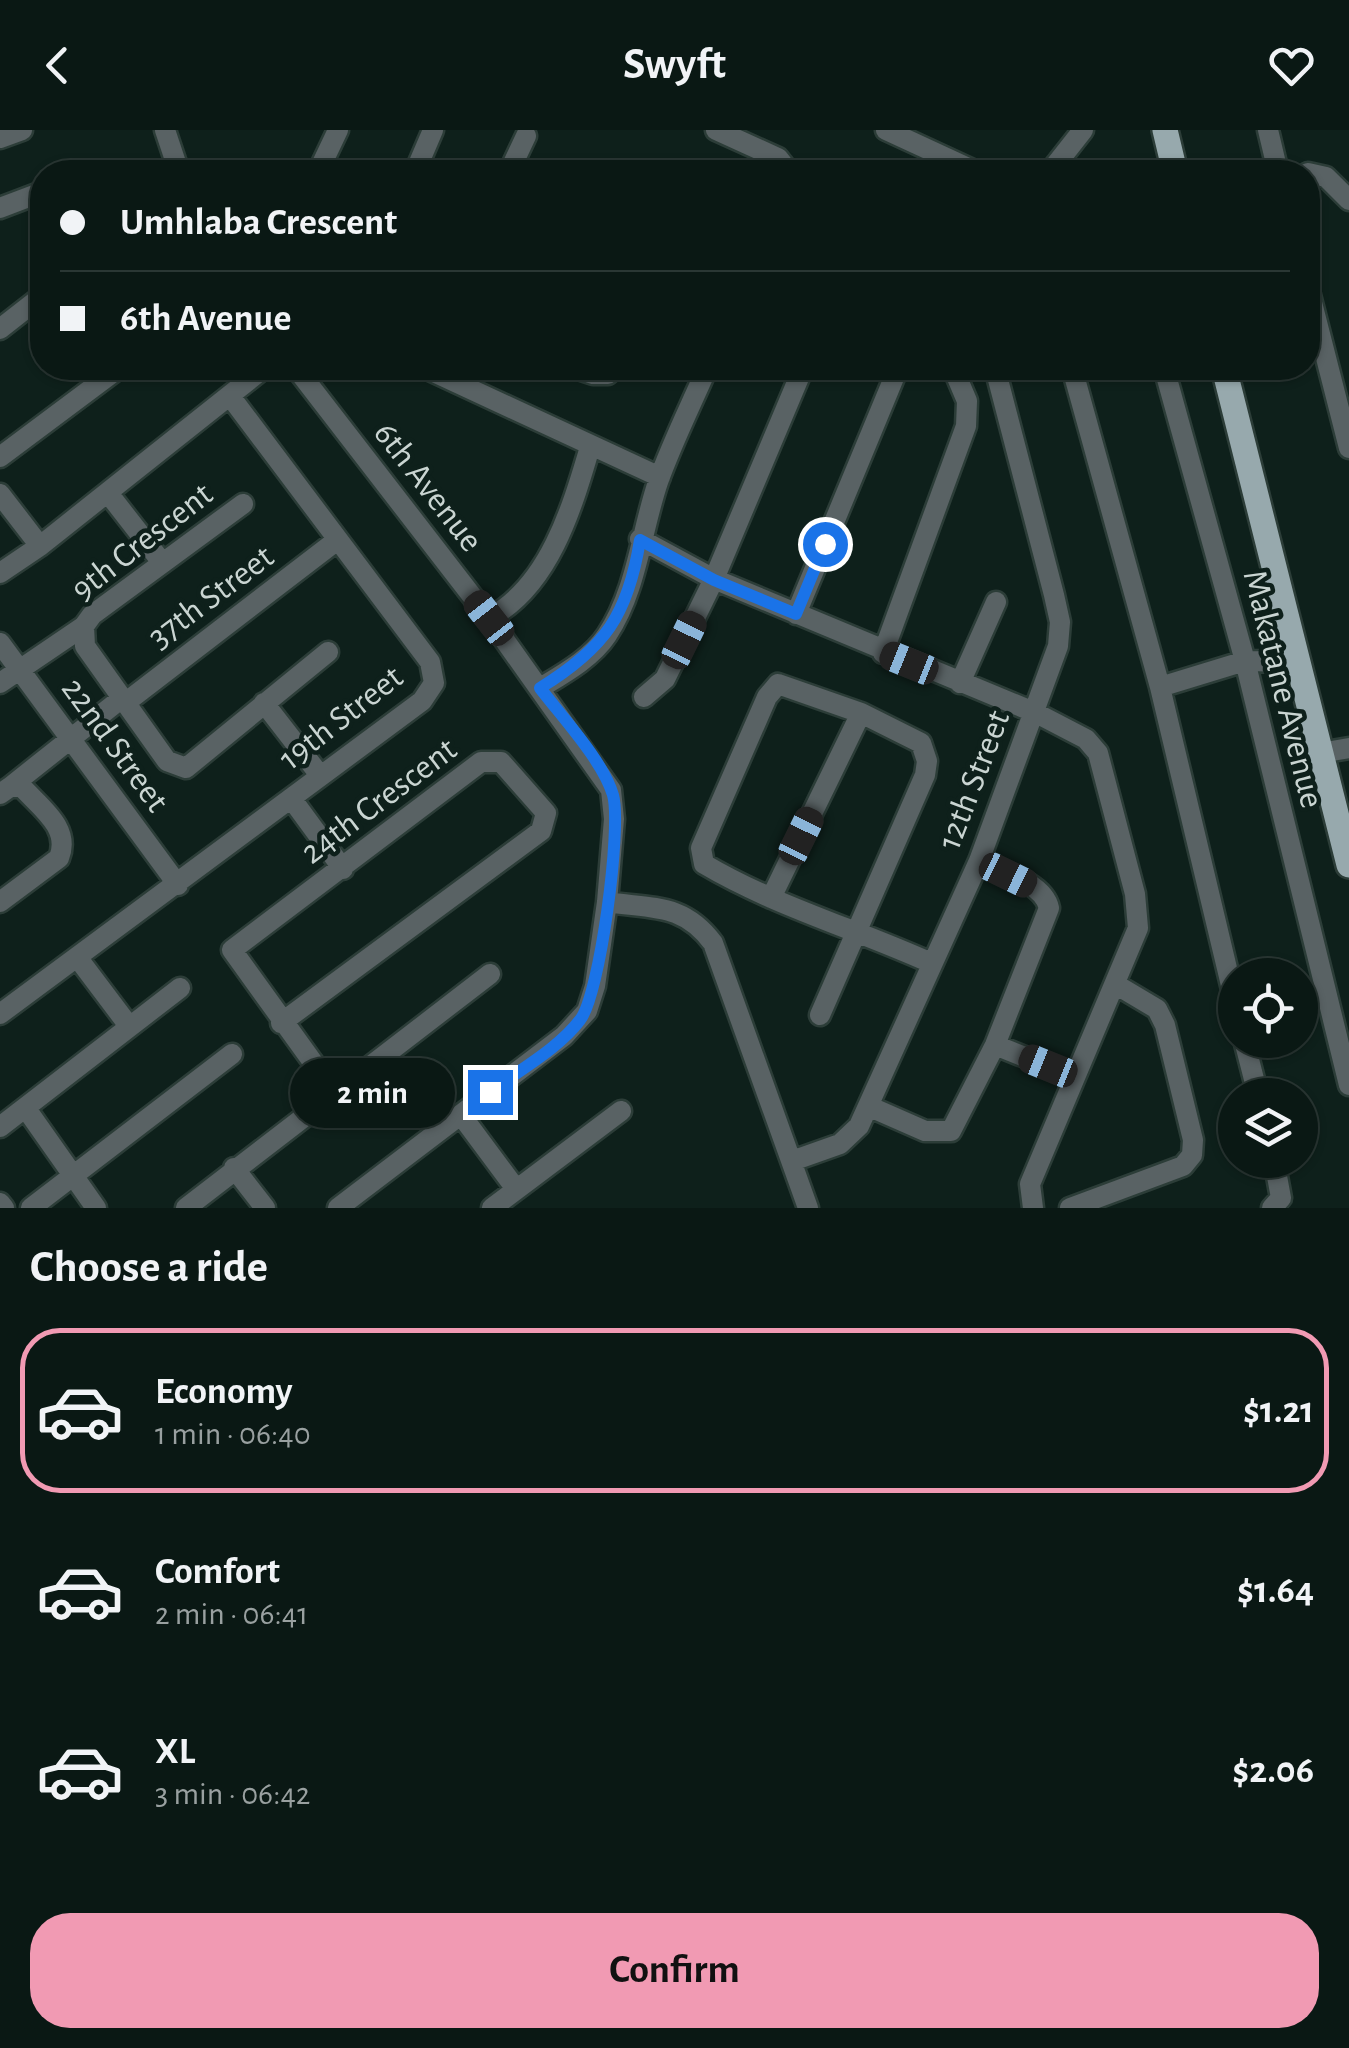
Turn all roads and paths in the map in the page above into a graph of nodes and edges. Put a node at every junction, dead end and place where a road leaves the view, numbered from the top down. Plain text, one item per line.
1 (22, 130) edge
2 (165, 130) edge
3 (338, 130) edge
4 (432, 130) edge
5 (716, 130) edge
6 (886, 130) edge
7 (1083, 130) edge
8 (1165, 130) edge
9 (1268, 130) edge
10 (526, 136) dead end
11 (0, 138) edge
12 (925, 138) edge
13 (175, 160) edge
14 (324, 160) edge
15 (420, 160) edge
16 (515, 160) edge
17 (780, 160) edge
18 (959, 160) edge
19 (1059, 160) edge
20 (1172, 160) edge
21 (1275, 160) edge
22 (1320, 176) edge
23 (30, 197) edge
24 (1349, 200) edge
25 (0, 208) edge
26 (30, 305) edge
27 (0, 329) edge
28 (1320, 329) edge
29 (104, 380) edge
30 (249, 380) edge
31 (305, 380) edge
32 (450, 380) edge
33 (702, 380) edge
34 (799, 380) edge
35 (893, 380) edge
36 (958, 380) edge
37 (999, 380) edge
38 (1075, 380) edge
39 (1167, 380) edge
40 (1227, 380) edge
41 (230, 396) junction
42 (1346, 419) edge
43 (590, 446) junction
44 (1349, 448) edge
45 (0, 457) edge
46 (660, 477) junction
47 (108, 492) junction
48 (0, 494) edge
49 (243, 504) dead end
50 (640, 540) junction
51 (336, 542) junction
52 (40, 546) junction
53 (161, 561) junction
54 (0, 573) edge
55 (714, 580) junction
56 (996, 602) dead end
57 (796, 614) junction
58 (489, 618) junction
59 (84, 626) junction
60 (0, 643) edge
61 (328, 652) dead end
62 (883, 653) junction
63 (1244, 661) junction
64 (1299, 662) junction
65 (20, 670) junction
66 (960, 683) junction
67 (0, 684) edge
68 (540, 688) junction
69 (1160, 688) junction
70 (644, 696) dead end
71 (123, 701) junction
72 (264, 703) junction
73 (861, 713) junction
74 (1036, 713) junction
75 (72, 740) junction
76 (1349, 748) edge
77 (1320, 753) junction
78 (319, 774) junction
79 (5, 790) edge
80 (291, 798) junction
81 (979, 861) junction
82 (1348, 861) edge
83 (343, 869) junction
84 (178, 885) junction
85 (771, 898) junction
86 (0, 902) edge
87 (607, 902) junction
88 (856, 929) junction
89 (77, 957) junction
90 (1224, 958) edge
91 (931, 963) junction
92 (490, 974) dead end
93 (1115, 984) junction
94 (180, 988) dead end
95 (0, 1014) edge
96 (820, 1014) dead end
97 (282, 1022) junction
98 (130, 1026) junction
99 (994, 1044) junction
100 (232, 1054) dead end
101 (1075, 1077) junction
102 (1349, 1085) edge
103 (336, 1093) junction
104 (868, 1106) junction
105 (27, 1110) junction
106 (621, 1111) dead end
107 (462, 1115) junction
108 (0, 1127) edge
109 (792, 1161) junction
110 (234, 1168) junction
111 (74, 1177) junction
112 (1277, 1178) edge
113 (516, 1190) junction
114 (1281, 1205) edge
115 (31, 1208) edge
116 (96, 1208) edge
117 (186, 1208) edge
118 (264, 1208) edge
119 (338, 1208) edge
120 (492, 1208) edge
121 (808, 1208) edge
122 (1033, 1208) edge
123 (1070, 1208) edge

1 - 11 street
2 - 13 street
3 - 14 street
4 - 15 street
5 - 17 street
6 - 12 street
7 - 19 street
8 - 20 main road
9 - 21 street
10 - 16 street
12 - 18 street
22 - 24 street
23 - 25 street
26 - 27 street
28 - 42 street
29 - 45 street
30 - 41 street
31 - 58 street, 6th Avenue
32 - 43 street
33 - 46 street
34 - 55 street
35 - 57 street
36 - 62 street
37 - 74 street, 12th Street
38 - 69 street
39 - 63 street, Makatane Avenue
40 - 64 main road
41 - 47 street
41 - 51 street, 19th Street
42 - 44 street
43 - 46 street
43 - 58 street
46 - 50 street
47 - 52 street
47 - 53 street
48 - 52 street
49 - 53 street, 9th Crescent
50 - 55 street
50 - 68 street
51 - 71 street, 37th Street
51 - 78 street, 19th Street
52 - 54 street
53 - 59 street, 9th Crescent
55 - 57 street
55 - 70 street
56 - 66 street
57 - 62 street
58 - 68 street, 6th Avenue
59 - 65 street
59 - 71 street, 9th Crescent
60 - 65 street, 22nd Street
61 - 72 street, 9th Crescent
62 - 66 street
63 - 64 street
63 - 69 street
63 - 102 street, Makatane Avenue
64 - 77 main road
65 - 67 street
65 - 75 street, 22nd Street
66 - 74 street
68 - 87 street, 6th Avenue
69 - 90 street
71 - 72 street, 9th Crescent
71 - 75 street, 37th Street
72 - 78 street
73 - 85 street
73 - 85 street
73 - 88 street
74 - 81 street, 12th Street
74 - 93 street
75 - 79 street, 37th Street
75 - 84 street, 22nd Street
76 - 77 street
77 - 82 main road
78 - 80 street, 19th Street
79 - 86 street
80 - 83 street
80 - 84 street, 19th Street
81 - 91 street, 12th Street
81 - 99 street
83 - 97 street, 24th Crescent
83 - 97 street, 24th Crescent
84 - 89 street, 19th Street
85 - 88 street
87 - 107 street, 6th Avenue
87 - 109 street
88 - 91 street
88 - 96 street
89 - 95 street, 19th Street
89 - 98 street
91 - 104 street, 12th Street
92 - 103 street
93 - 101 street
93 - 123 street
94 - 98 street
97 - 103 street, 24th Crescent
98 - 105 street
99 - 101 street
99 - 104 street
100 - 111 street
101 - 122 street
103 - 110 street
104 - 109 street, 12th Street
105 - 108 street
105 - 111 street
106 - 113 street
107 - 113 street
107 - 119 street, 6th Avenue
109 - 121 street
110 - 117 street
110 - 118 street
111 - 115 street
111 - 116 street
112 - 114 street
113 - 120 street

